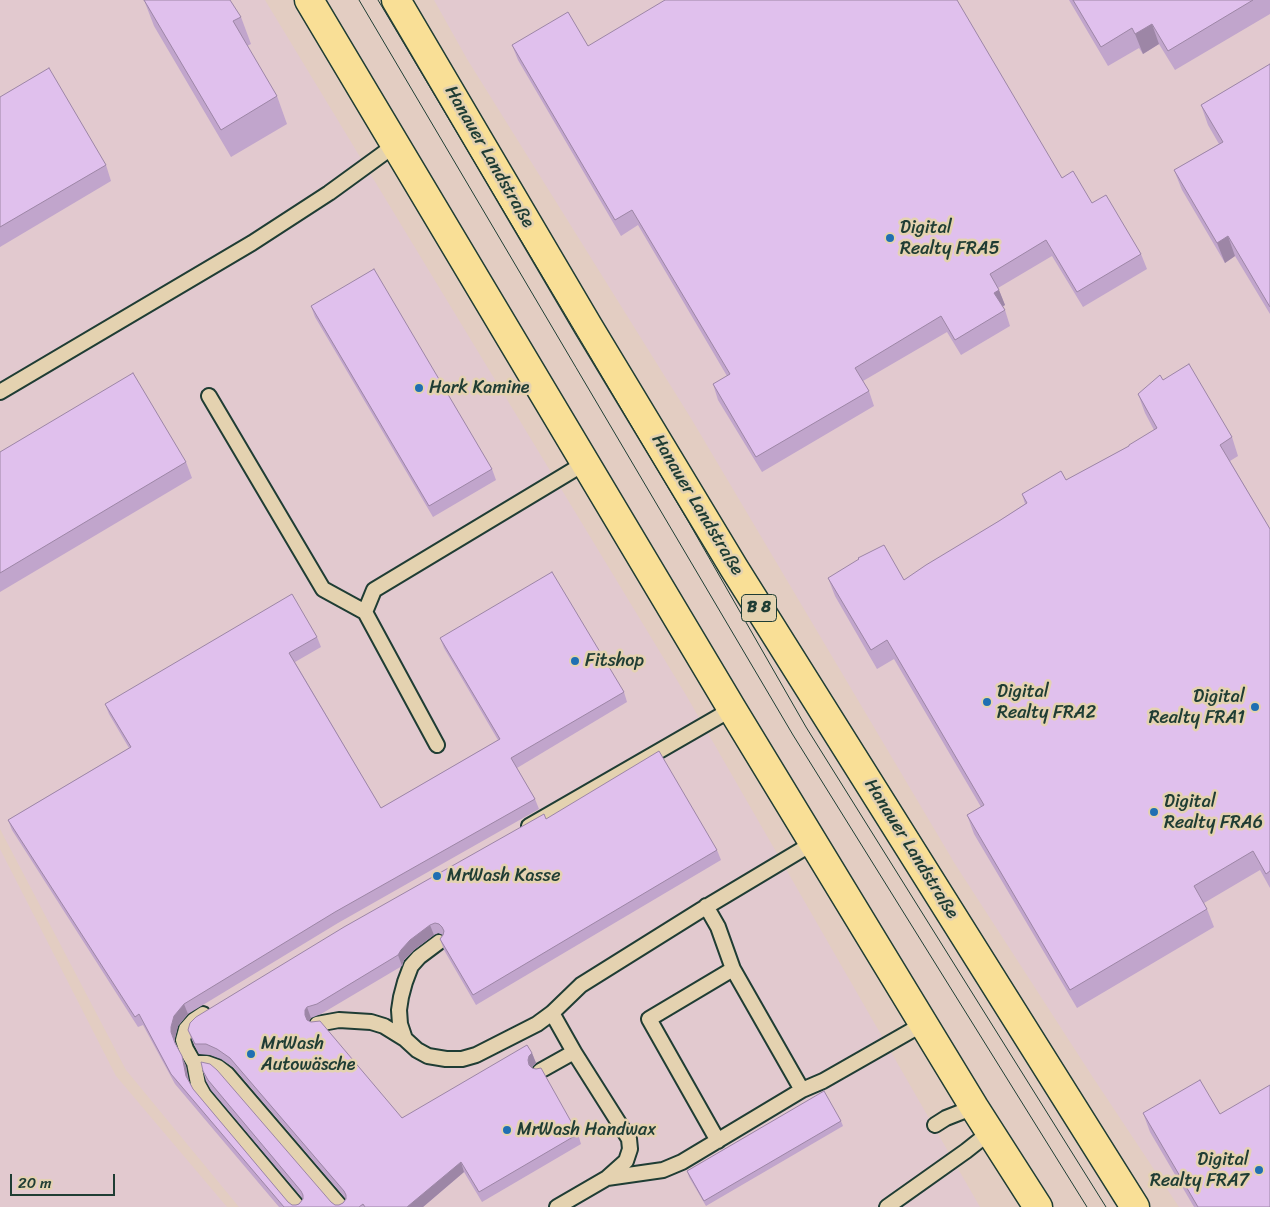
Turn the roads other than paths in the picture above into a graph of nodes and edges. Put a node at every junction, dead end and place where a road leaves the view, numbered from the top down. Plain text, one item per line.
1 (309, 0) edge
2 (396, 0) edge
3 (395, 145) junction
4 (0, 392) edge
5 (209, 396) dead end
6 (585, 463) junction
7 (364, 612) junction
8 (732, 709) junction
9 (437, 745) dead end
10 (520, 830) edge
11 (813, 843) junction
12 (706, 906) junction
13 (439, 942) edge
14 (733, 969) junction
15 (211, 1010) edge
16 (552, 1013) junction
17 (317, 1024) edge
18 (923, 1024) junction
19 (405, 1039) junction
20 (574, 1052) junction
21 (194, 1063) junction
22 (540, 1071) edge
23 (802, 1090) junction
24 (974, 1107) junction
25 (935, 1125) dead end
26 (990, 1132) junction
27 (718, 1141) junction
28 (606, 1178) junction
29 (298, 1207) edge
30 (341, 1207) edge
31 (557, 1207) edge
32 (887, 1207) edge
33 (1038, 1207) edge
34 (1135, 1207) edge

1 - 3 main road
2 - 34 main road, Hanauer Landstraße / B 8
3 - 4 lane
3 - 6 main road
5 - 7 lane
6 - 7 lane
6 - 8 main road
7 - 9 lane
8 - 10 lane
8 - 11 main road
11 - 12 lane
11 - 18 main road
12 - 14 lane
12 - 16 lane
13 - 19 lane
14 - 23 lane
14 - 27 lane
15 - 21 lane
16 - 19 lane
16 - 20 lane
17 - 19 lane
18 - 23 lane
18 - 24 main road
20 - 22 lane
20 - 28 lane
21 - 29 lane
21 - 30 lane
23 - 27 lane
24 - 25 lane
24 - 26 main road
26 - 32 lane
26 - 33 main road
27 - 28 lane
28 - 31 lane

